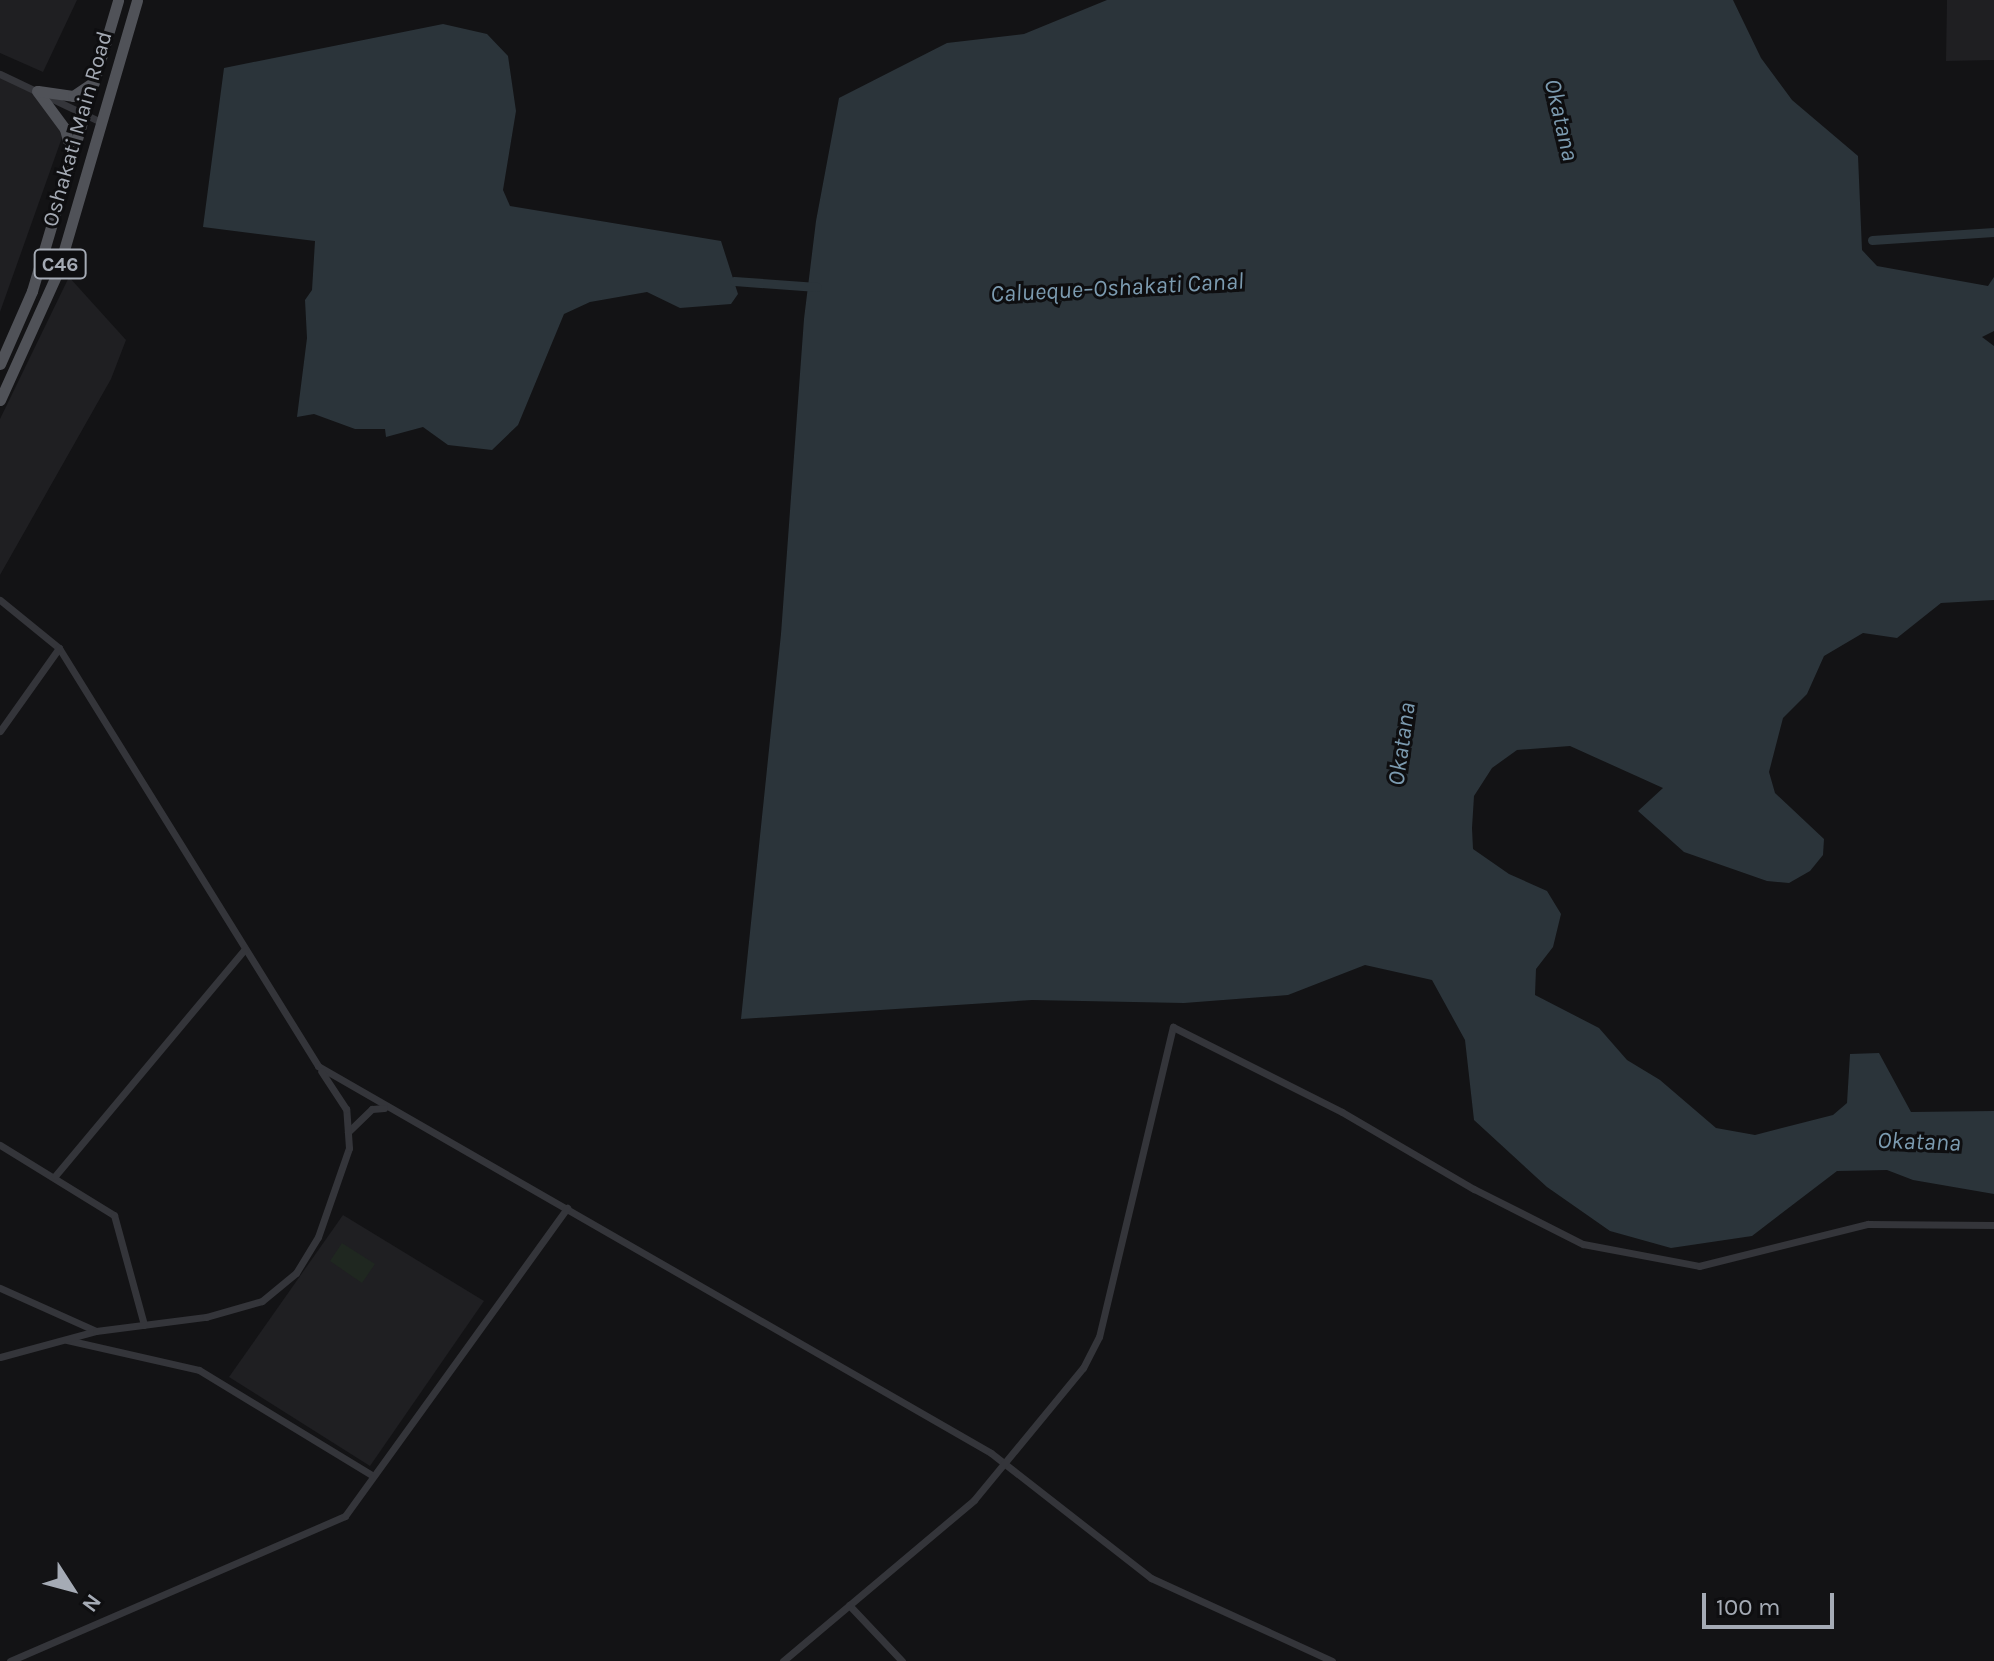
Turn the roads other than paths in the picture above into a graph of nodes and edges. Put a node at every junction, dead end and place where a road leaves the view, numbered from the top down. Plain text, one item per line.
1 (118, 0) edge
2 (137, 0) edge
3 (0, 74) edge
4 (94, 82) junction
5 (37, 91) junction
6 (85, 114) junction
7 (101, 122) junction
8 (73, 160) junction
9 (0, 364) edge
10 (5, 378) edge
11 (0, 400) edge
12 (0, 600) edge
13 (59, 648) junction
14 (0, 731) edge
15 (245, 949) junction
16 (318, 1066) junction
17 (387, 1107) junction
18 (348, 1132) junction
19 (0, 1145) edge
20 (55, 1176) junction
21 (567, 1208) junction
22 (1994, 1225) edge
23 (0, 1288) edge
24 (144, 1325) junction
25 (96, 1331) junction
26 (65, 1339) junction
27 (0, 1357) edge
28 (1004, 1462) junction
29 (373, 1476) junction
30 (849, 1605) junction
31 (10, 1661) edge
32 (783, 1661) edge
33 (902, 1661) edge
34 (1332, 1661) edge

1 - 4 main road, Oshakati Main Road / C46
2 - 7 main road, Oshakati Main Road / C46
3 - 5 street
4 - 5 main road
4 - 6 main road, Oshakati Main Road / C46
5 - 6 street
5 - 8 main road
6 - 7 street
6 - 8 main road, Oshakati Main Road / C46
7 - 10 main road, Oshakati Main Road / C46
8 - 9 main road, Oshakati Main Road / C46
10 - 11 main road, Oshakati Main Road / C46
12 - 13 street
13 - 14 street
13 - 15 street
15 - 16 street
15 - 20 street
16 - 17 street
16 - 18 street
17 - 18 street
17 - 21 street
18 - 24 street
19 - 20 street
20 - 24 street
21 - 28 street
21 - 29 street
22 - 28 street
23 - 25 street
24 - 25 street
25 - 26 street
26 - 27 street
26 - 29 street
28 - 30 street
28 - 34 street
29 - 31 street
30 - 32 street
30 - 33 street

